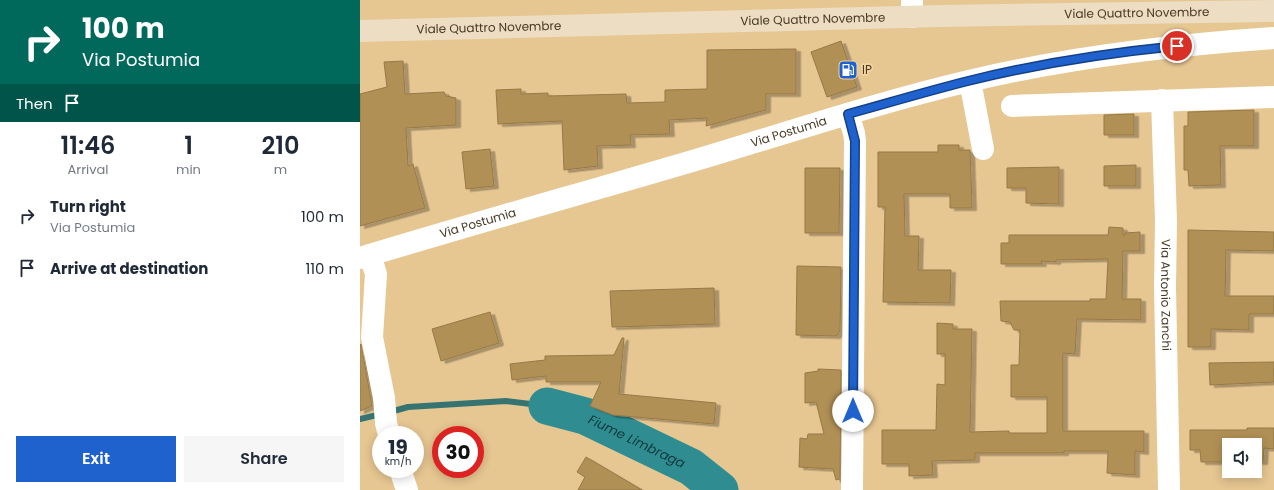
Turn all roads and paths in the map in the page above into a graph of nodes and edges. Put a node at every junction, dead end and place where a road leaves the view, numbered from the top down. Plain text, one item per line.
1 (1113, 7) edge
2 (912, 9) edge
3 (1271, 12) edge
4 (360, 32) edge
5 (1274, 38) edge
6 (970, 81) junction
7 (1274, 97) edge
8 (1162, 100) junction
9 (1012, 106) dead end
10 (848, 114) junction
11 (983, 149) dead end
12 (365, 256) edge
13 (388, 426) edge
14 (403, 478) edge
15 (407, 490) edge
16 (852, 490) edge
17 (1169, 490) edge

1 - 2 main road, Viale Quattro Novembre
1 - 3 main road, Viale Quattro Novembre
2 - 4 main road, Viale Quattro Novembre
5 - 6 street, Via Postumia
6 - 10 street, Via Postumia
6 - 11 street
7 - 8 street
8 - 9 street
8 - 17 street, Via Antonio Zanchi
10 - 12 street, Via Postumia
10 - 16 street
12 - 13 street
14 - 15 street

